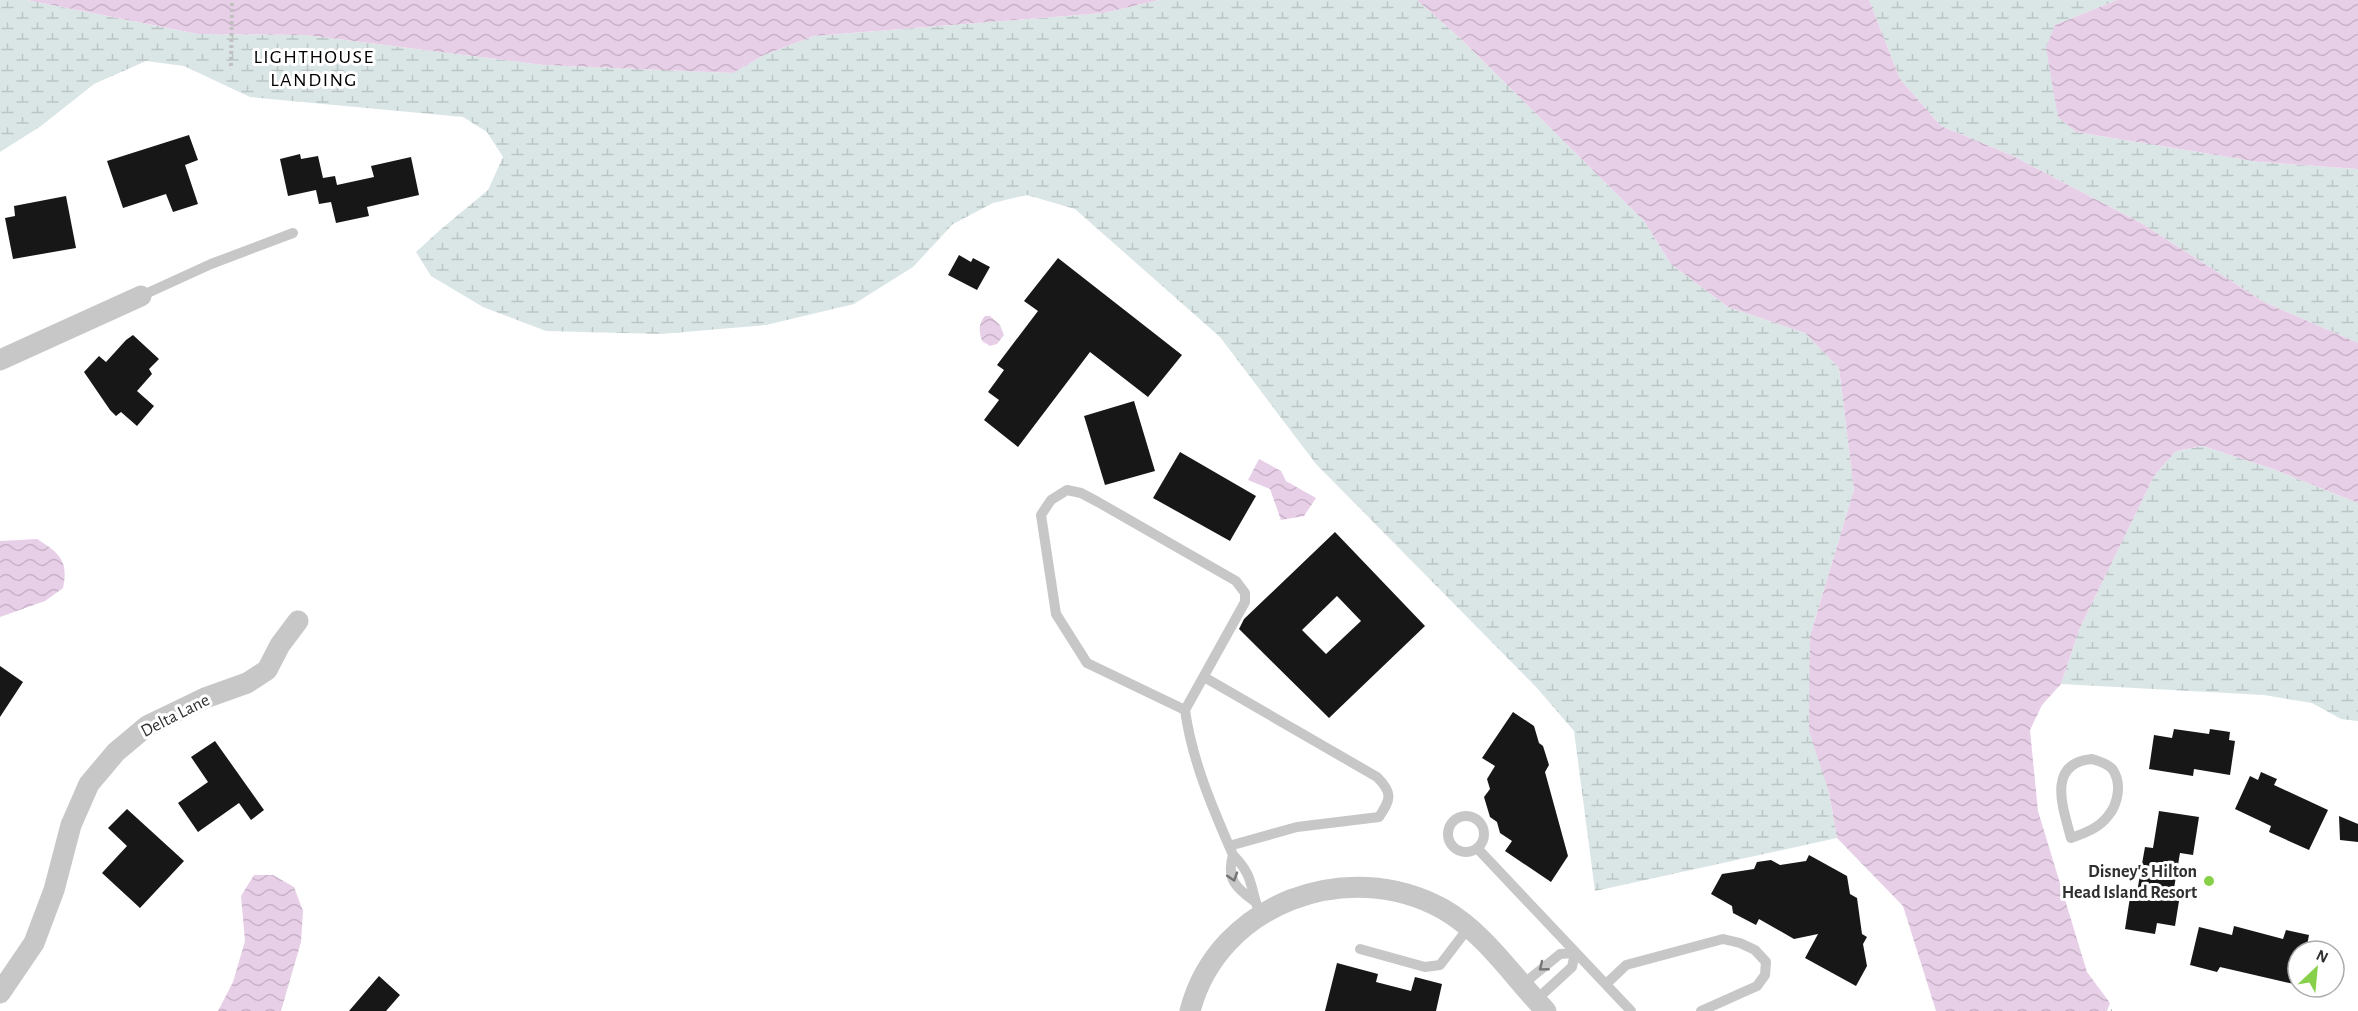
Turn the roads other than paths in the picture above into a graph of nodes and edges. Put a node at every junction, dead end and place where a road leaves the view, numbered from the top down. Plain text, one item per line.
1 (293, 233) dead end
2 (141, 296) joint
3 (0, 360) edge
4 (298, 621) dead end
5 (1204, 677) junction
6 (1185, 710) junction
7 (2071, 838) joint
8 (1477, 848) dead end
9 (1231, 851) junction
10 (1258, 908) junction
11 (1469, 927) junction
12 (1360, 949) dead end
13 (1575, 953) junction
14 (1606, 984) junction
15 (0, 993) edge
16 (1535, 999) edge
17 (1190, 1011) edge
18 (1631, 1011) edge
19 (1701, 1011) edge

1 - 2 lane
2 - 3 street
4 - 15 street, Delta Lane
5 - 6 lane
5 - 6 lane
5 - 9 lane
6 - 9 lane
7 - 7 lane
8 - 13 lane
9 - 10 lane
9 -> 10 lane
10 - 11 street
10 - 17 street
11 - 12 lane
11 - 16 street
13 - 14 lane
13 - 16 lane
13 -> 16 lane
14 - 18 lane
14 - 19 lane

